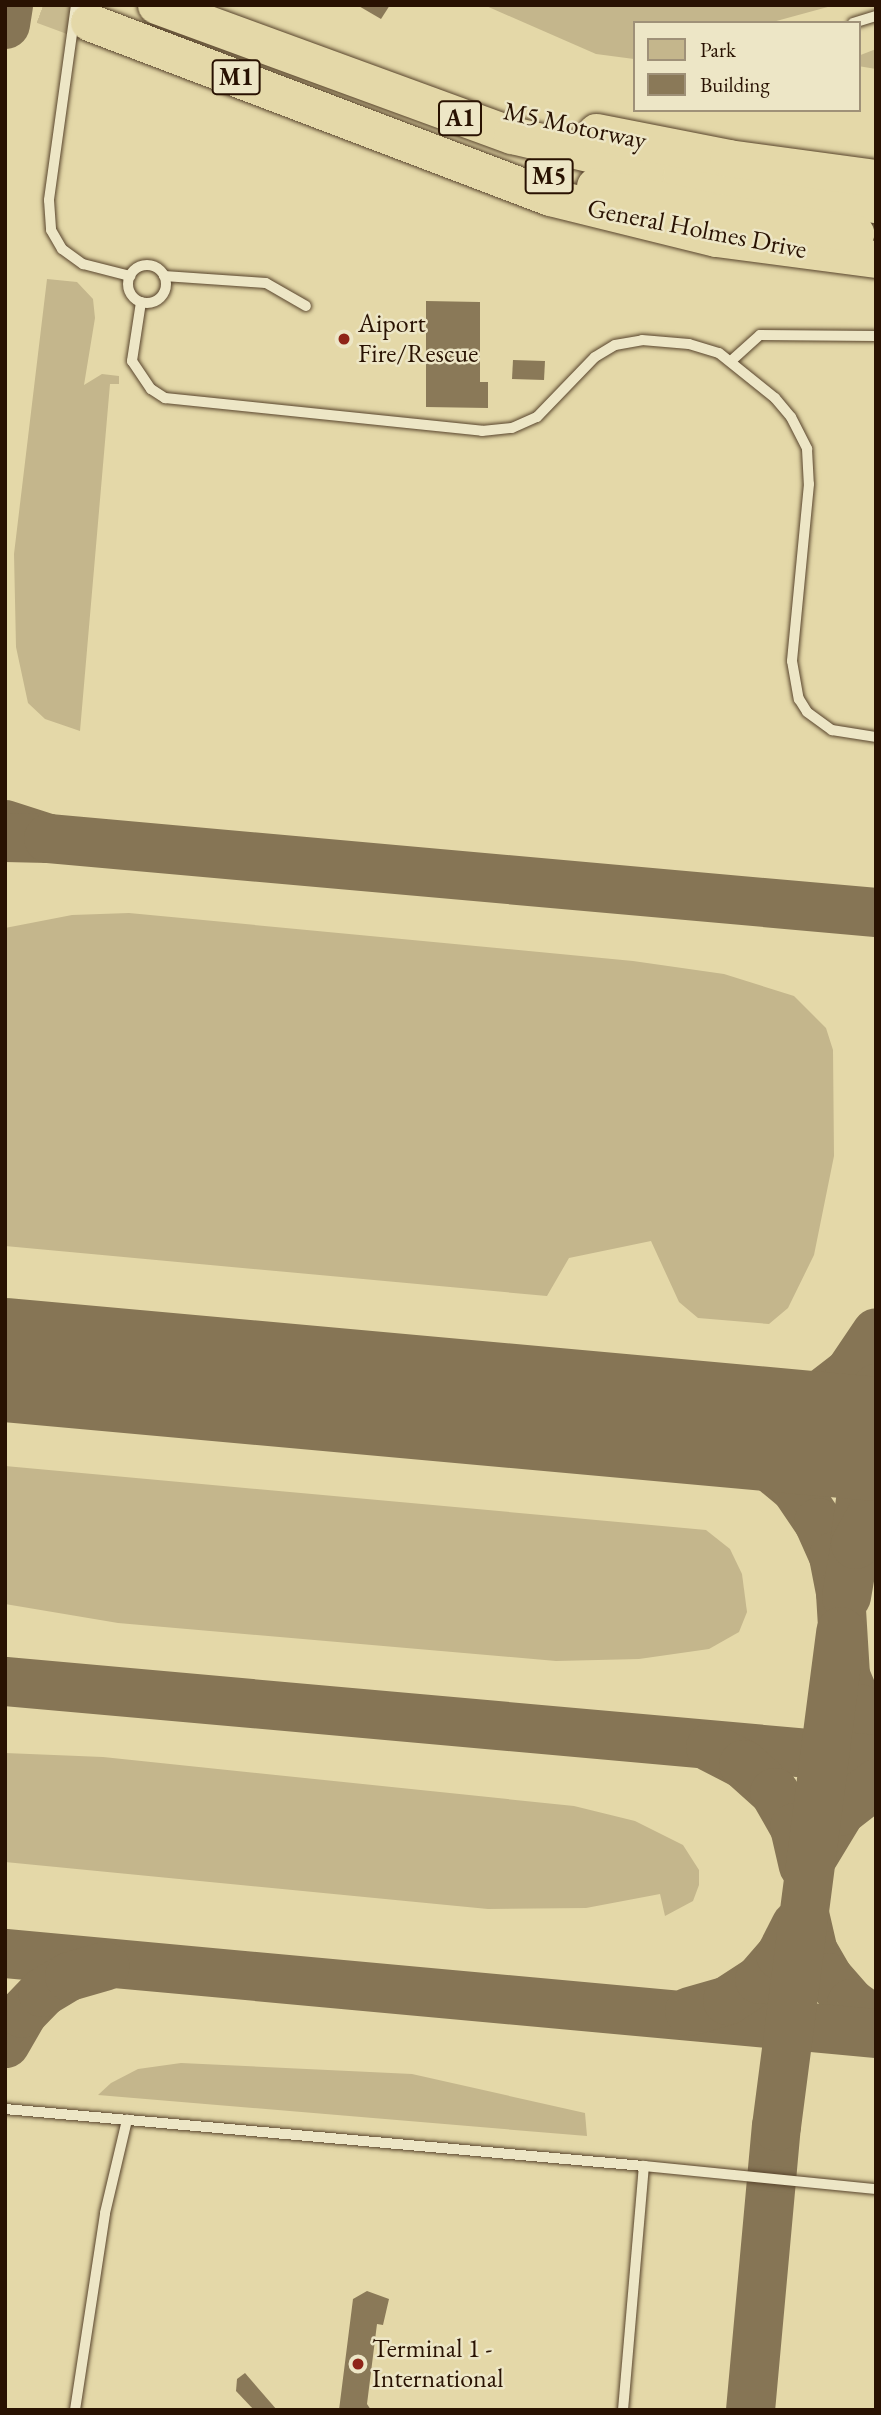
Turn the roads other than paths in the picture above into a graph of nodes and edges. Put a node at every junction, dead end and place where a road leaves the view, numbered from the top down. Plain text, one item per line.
1 (156, 5) edge
2 (162, 5) edge
3 (82, 14) edge
4 (384, 132) junction
5 (876, 178) edge
6 (876, 204) edge
7 (876, 235) edge
8 (876, 259) edge
9 (130, 276) junction
10 (164, 276) junction
11 (141, 302) junction
12 (306, 306) dead end
13 (876, 336) edge
14 (731, 361) junction
15 (876, 737) edge
16 (5, 2109) edge
17 (127, 2120) junction
18 (644, 2166) junction
19 (876, 2189) edge
20 (75, 2410) edge
21 (623, 2410) edge

1 - 6 highway, General Holmes Drive / A1
2 - 5 highway, M5 Motorway / M5
3 - 4 highway, General Holmes Drive / M1
3 - 9 lane
4 - 7 highway, M5 Motorway / M5
4 - 8 highway, General Holmes Drive / A1
9 - 10 lane
9 - 11 lane
10 - 11 lane
10 - 12 lane
11 - 14 lane
13 - 14 lane
14 - 15 lane
16 - 17 lane
17 - 18 lane
17 - 20 lane
18 - 19 lane
18 - 21 lane

